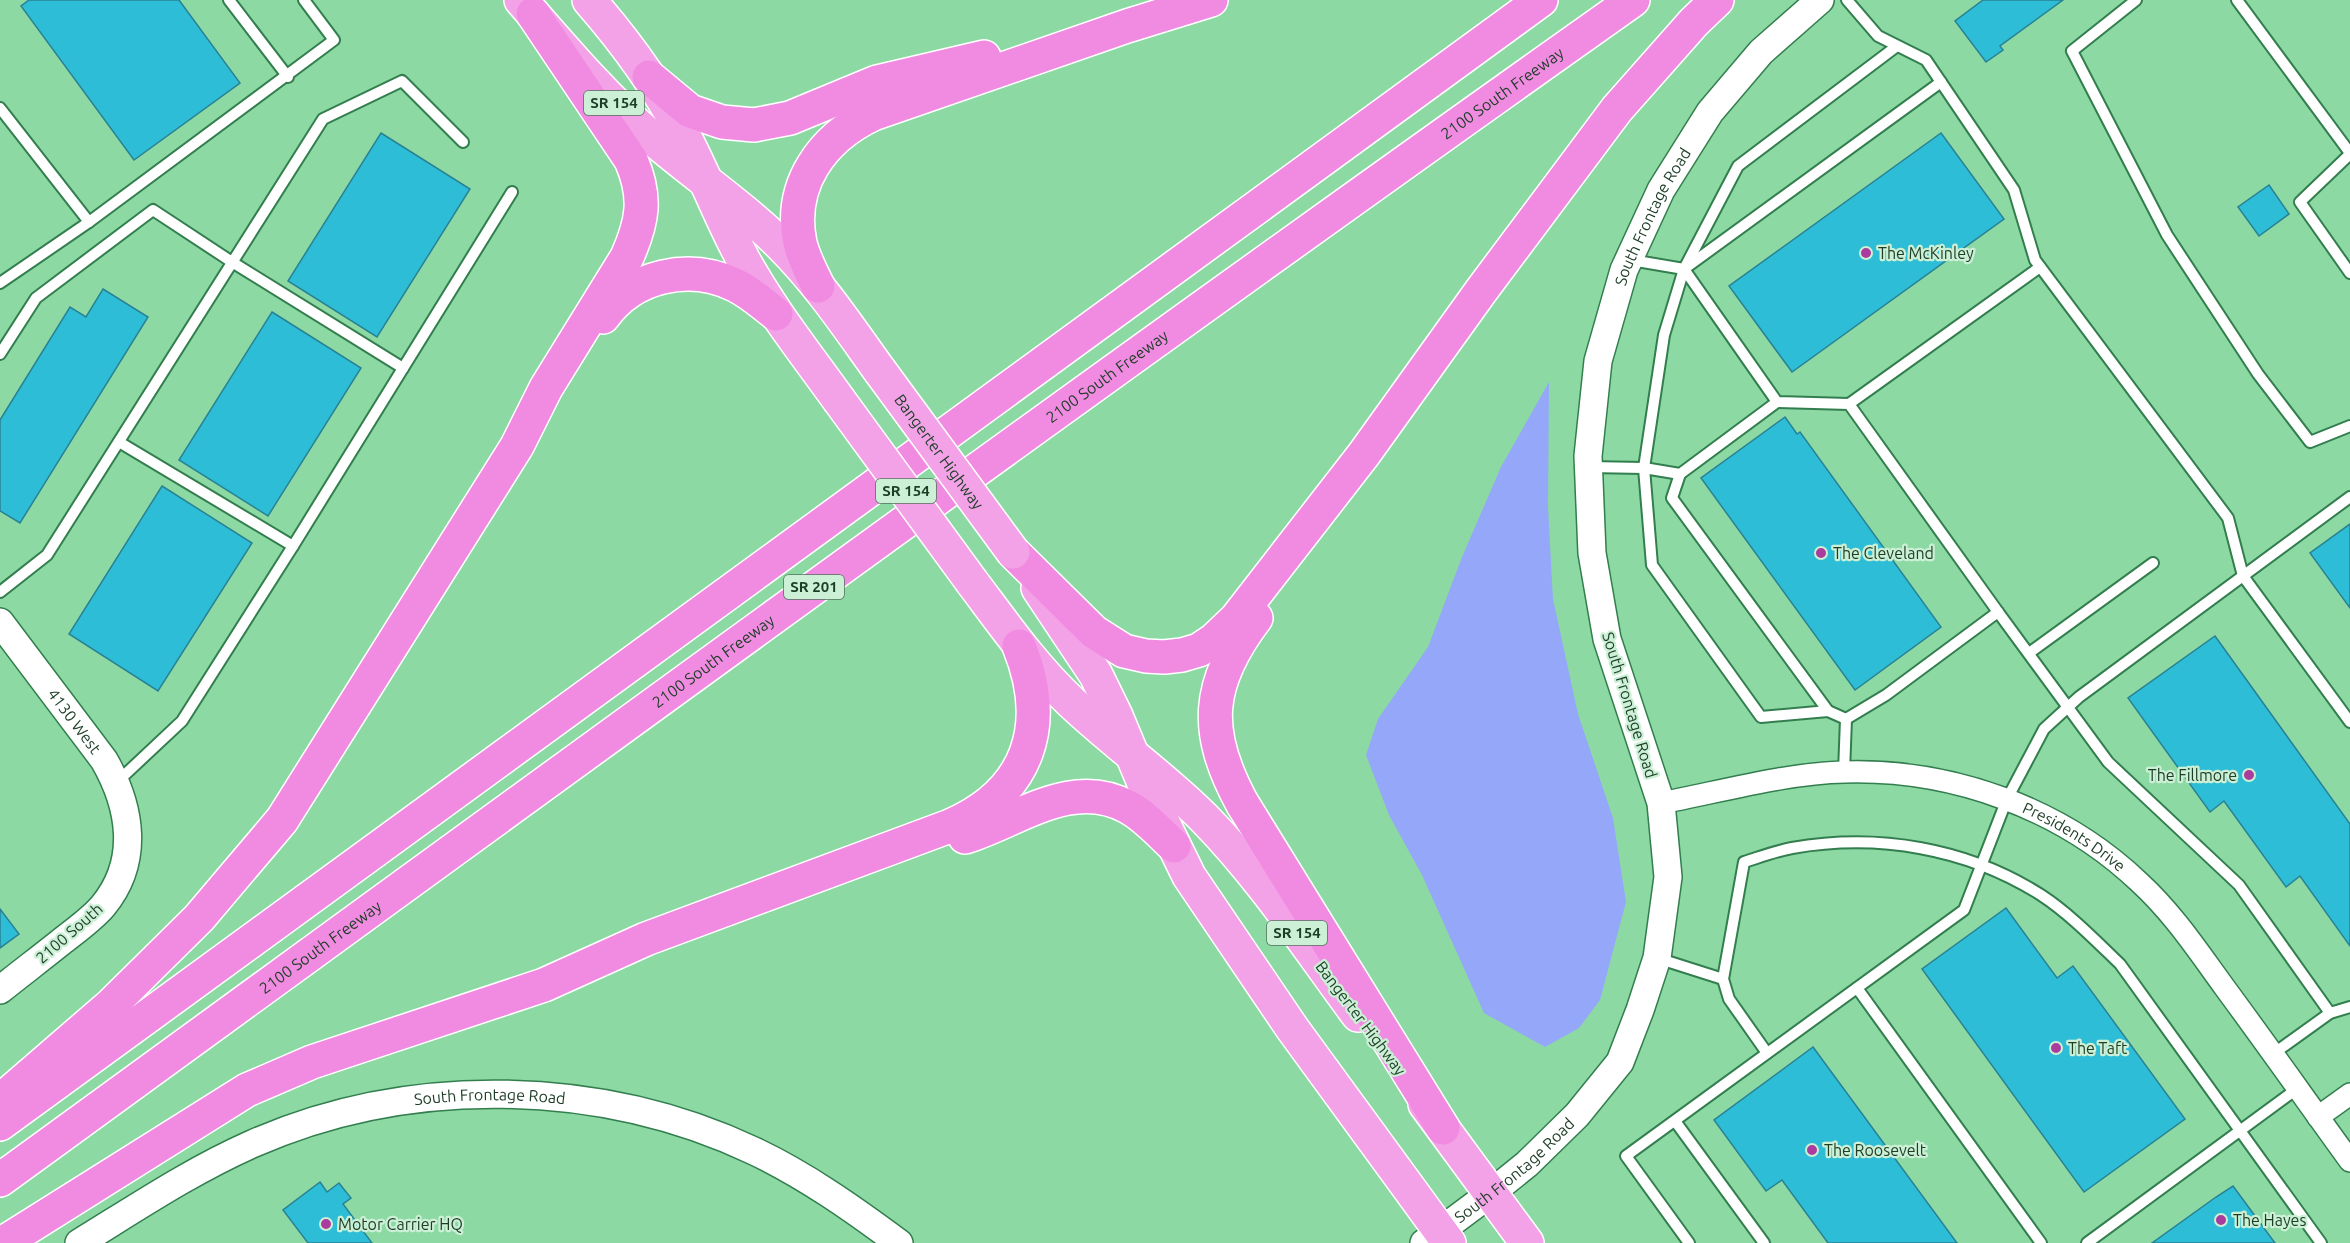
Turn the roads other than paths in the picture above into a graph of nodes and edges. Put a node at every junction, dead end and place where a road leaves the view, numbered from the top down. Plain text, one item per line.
1 (229, 0) edge
2 (304, 0) edge
3 (589, 0) edge
4 (1211, 0) edge
5 (1541, 0) edge
6 (1633, 0) edge
7 (1717, 0) edge
8 (1820, 0) edge
9 (1847, 0) edge
10 (2136, 0) edge
11 (2237, 0) edge
12 (527, 7) edge
13 (1127, 26) junction
14 (1897, 45) junction
15 (288, 77) junction
16 (649, 77) junction
17 (1941, 82) junction
18 (0, 108) edge
19 (463, 142) dead end
20 (2350, 154) edge
21 (706, 181) junction
22 (512, 192) dead end
23 (89, 222) junction
24 (1629, 260) junction
25 (232, 262) junction
26 (2040, 267) junction
27 (1684, 269) junction
28 (2350, 273) edge
29 (0, 283) edge
30 (818, 286) junction
31 (777, 314) junction
32 (0, 354) edge
33 (403, 368) junction
34 (1777, 402) junction
35 (1849, 404) junction
36 (2350, 426) edge
37 (119, 442) junction
38 (517, 446) junction
39 (1364, 454) junction
40 (1588, 467) junction
41 (1644, 468) junction
42 (1680, 474) junction
43 (2350, 497) edge
44 (293, 546) junction
45 (1013, 552) junction
46 (2153, 563) dead end
47 (2243, 576) junction
48 (0, 592) edge
49 (1998, 612) junction
50 (0, 622) edge
51 (1020, 646) junction
52 (2029, 653) junction
53 (2069, 706) junction
54 (1828, 711) junction
55 (1846, 720) junction
56 (2350, 722) edge
57 (1132, 754) junction
58 (1844, 772) junction
59 (117, 783) junction
60 (2007, 799) junction
61 (1661, 803) junction
62 (129, 830) joint
63 (1174, 846) junction
64 (1983, 864) junction
65 (646, 939) junction
66 (1657, 958) junction
67 (1724, 979) junction
68 (1857, 988) junction
69 (0, 990) edge
70 (2350, 1006) edge
71 (2330, 1013) junction
72 (1767, 1053) junction
73 (2274, 1054) junction
74 (2298, 1088) junction
75 (2350, 1094) edge
76 (0, 1101) edge
77 (2318, 1117) junction
78 (1675, 1121) junction
79 (0, 1124) edge
80 (1443, 1128) junction
81 (2241, 1131) junction
82 (2350, 1161) edge
83 (0, 1180) edge
84 (1491, 1193) junction
85 (1437, 1239) edge
86 (3, 1243) edge
87 (80, 1243) edge
88 (899, 1243) edge
89 (1527, 1243) edge
90 (1689, 1243) edge
91 (1764, 1243) edge
92 (2041, 1243) edge
93 (2087, 1243) edge
94 (2321, 1243) edge

1 - 15 lane
2 - 15 lane
3 - 16 highway, Bangerter Highway / SR 154
4 - 13 highway
5 - 79 highway, SR 201
6 - 83 highway, 2100 South Freeway / SR 201
7 - 39 highway
8 - 24 street, South Frontage Road
9 - 14 lane
10 - 36 lane
11 - 20 lane
12 - 21 highway, Bangerter Highway / SR 154
12 - 38 highway
13 - 16 highway
13 - 30 highway
14 - 17 lane
14 - 27 lane
15 - 23 lane
16 - 21 highway, Bangerter Highway / SR 154
17 - 26 lane
17 - 27 lane
18 - 23 lane
19 - 25 lane
20 - 28 lane
21 - 30 highway, Bangerter Highway / SR 154
21 - 31 highway, Bangerter Highway / SR 154
22 - 33 lane
23 - 29 lane
24 - 27 lane
24 - 40 street, South Frontage Road
25 - 32 lane
25 - 33 lane
25 - 37 lane
26 - 35 lane
26 - 47 lane
27 - 34 lane
27 - 41 lane
30 - 45 highway, Bangerter Highway / SR 154, bridge
31 - 38 highway
31 - 51 highway, Bangerter Highway / SR 154, bridge
33 - 44 lane
34 - 35 lane
34 - 42 lane
35 - 49 lane
37 - 44 lane
37 - 48 lane
38 - 76 highway
39 - 45 highway
39 - 80 highway
40 - 41 lane
40 - 61 street, South Frontage Road
41 - 42 lane
41 - 54 lane
42 - 54 lane
43 - 47 lane
44 - 59 lane
45 - 57 highway, Bangerter Highway / SR 154
46 - 52 lane
47 - 53 lane
47 - 56 lane
49 - 52 lane
49 - 55 lane
50 - 59 street, 4130 West
51 - 57 highway, Bangerter Highway / SR 154
51 - 65 highway
52 - 53 lane
53 - 60 lane
53 - 71 lane
54 - 55 lane
55 - 58 lane
57 - 63 highway, Bangerter Highway / SR 154
57 - 80 highway, Bangerter Highway / SR 154
58 - 60 street, Presidents Drive
58 - 61 street, Presidents Drive
59 - 62 street, 4130 West
60 - 64 lane
60 - 73 street, Presidents Drive
61 - 66 street, South Frontage Road
62 - 69 street, 2100 South
63 - 65 highway
63 - 85 highway, Bangerter Highway / SR 154
64 - 67 lane
64 - 68 lane
64 - 81 lane
65 - 86 highway
66 - 67 lane
66 - 84 street, South Frontage Road
67 - 72 lane
68 - 72 lane
68 - 92 lane
70 - 71 lane
71 - 73 lane
72 - 78 lane
73 - 74 street, Presidents Drive
74 - 77 street, Presidents Drive
74 - 81 lane
75 - 77 street
77 - 82 street, Presidents Drive
78 - 90 lane
78 - 91 lane
80 - 84 highway, Bangerter Highway / SR 154
81 - 93 lane
81 - 94 lane
84 - 85 street, South Frontage Road
84 - 89 highway, Bangerter Highway / SR 154
87 - 88 street, South Frontage Road

